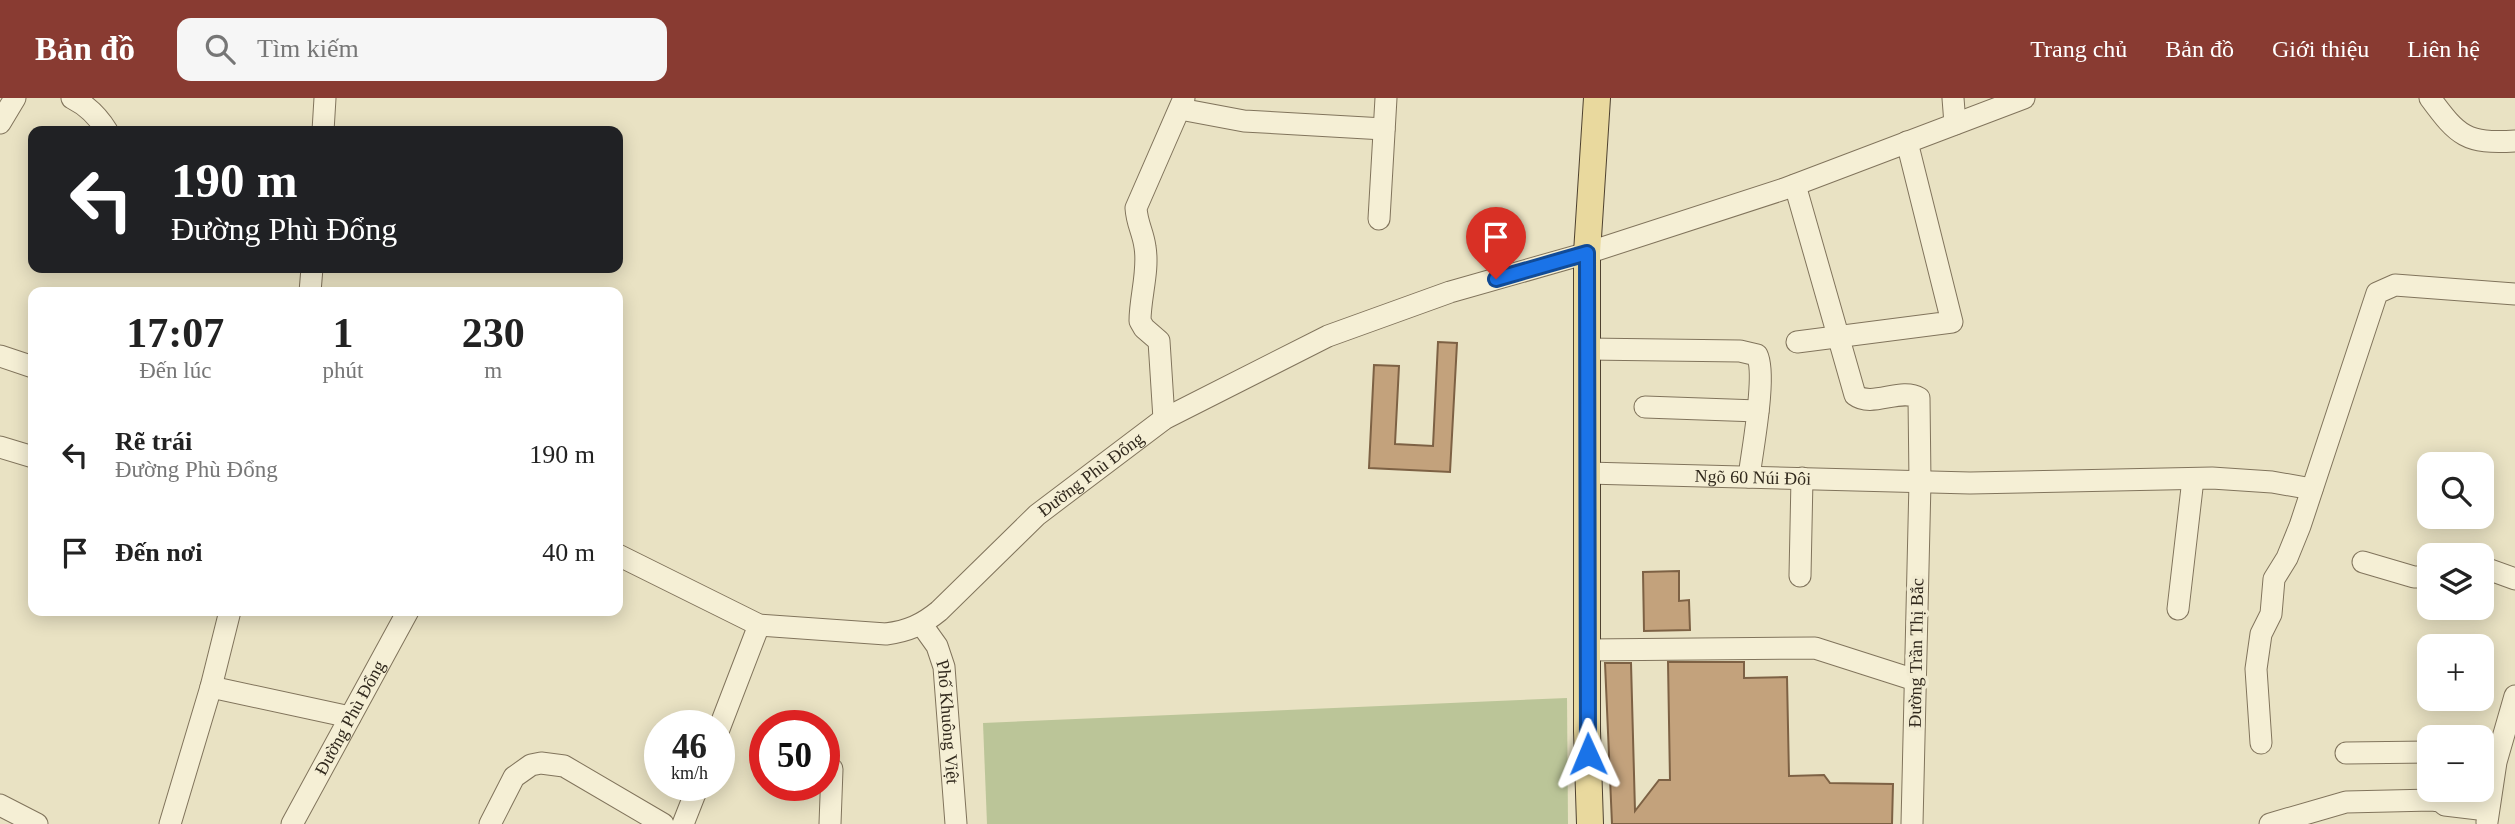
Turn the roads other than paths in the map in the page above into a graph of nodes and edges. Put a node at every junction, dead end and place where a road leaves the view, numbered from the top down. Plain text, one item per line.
1 (15, 98) edge
2 (325, 98) edge
3 (1387, 98) edge
4 (1597, 98) edge
5 (1952, 98) edge
6 (2024, 98) edge
7 (2430, 98) edge
8 (82, 100) edge
9 (1182, 103) edge
10 (0, 123) edge
11 (1955, 124) junction
12 (104, 126) edge
13 (323, 126) edge
14 (1384, 129) junction
15 (2515, 141) edge
16 (1907, 142) junction
17 (1795, 185) junction
18 (1378, 219) dead end
19 (1587, 253) junction
20 (2515, 294) edge
21 (1837, 337) junction
22 (1797, 342) dead end
23 (1587, 349) junction
24 (0, 356) edge
25 (28, 365) edge
26 (1645, 407) dead end
27 (1758, 411) junction
28 (1164, 419) junction
29 (0, 447) edge
30 (28, 455) edge
31 (1587, 473) junction
32 (1749, 477) junction
33 (1802, 478) junction
34 (2193, 479) junction
35 (1920, 482) junction
36 (2312, 489) junction
37 (623, 557) edge
38 (2363, 562) dead end
39 (2494, 571) edge
40 (1800, 576) dead end
41 (2417, 577) edge
42 (2515, 579) edge
43 (2178, 609) dead end
44 (229, 616) edge
45 (405, 616) edge
46 (759, 625) junction
47 (922, 625) junction
48 (1587, 650) junction
49 (1915, 680) junction
50 (211, 687) junction
51 (2515, 696) edge
52 (726, 710) edge
53 (349, 718) junction
54 (2494, 741) edge
55 (2261, 743) dead end
56 (2417, 752) edge
57 (2346, 753) dead end
58 (692, 801) edge
59 (831, 801) edge
60 (0, 805) edge
61 (2487, 817) edge
62 (37, 824) edge
63 (170, 824) edge
64 (292, 824) edge
65 (490, 824) edge
66 (663, 824) edge
67 (683, 824) edge
68 (830, 824) edge
69 (956, 824) edge
70 (1590, 824) edge
71 (1912, 824) edge
72 (2270, 824) edge

1 - 10 street
2 - 13 street
3 - 14 street
4 - 19 main road
5 - 11 street
6 - 11 street, Đường Phù Đổng
7 - 15 street
8 - 12 street
9 - 14 street
9 - 28 street
11 - 16 street, Đường Phù Đổng
14 - 18 street
16 - 17 street, Đường Phù Đổng
16 - 21 street
17 - 19 street, Đường Phù Đổng
17 - 21 street
19 - 23 main road
19 - 28 street, Đường Phù Đổng
20 - 36 street
21 - 22 street
21 - 35 street, Đường Trần Thị Bắc
23 - 27 street
23 - 31 main road
24 - 25 street
26 - 27 street
27 - 32 street
28 - 47 street, Đường Phù Đổng
29 - 30 street
31 - 32 street, Ngõ 60 Núi Đôi
31 - 48 main road
32 - 33 street, Ngõ 60 Núi Đôi
33 - 35 street, Ngõ 60 Núi Đôi
33 - 40 street
34 - 35 street, Ngõ 60 Núi Đôi
34 - 36 street, Ngõ 60 Núi Đôi
34 - 43 street
35 - 49 street, Đường Trần Thị Bắc
36 - 55 street
37 - 46 street, Đường Phù Đổng
38 - 41 street
39 - 42 street
44 - 50 street
45 - 53 street, Đường Phù Đổng
46 - 47 street, Đường Phù Đổng
46 - 52 street
47 - 69 street, Phố Khuông Việt
48 - 49 street
48 - 70 main road
49 - 71 street, Đường Trần Thị Bắc
50 - 53 street
50 - 63 street
51 - 54 street
53 - 64 street, Đường Phù Đổng
56 - 57 street
58 - 67 street
59 - 68 street
60 - 62 street
61 - 72 street
65 - 66 street

